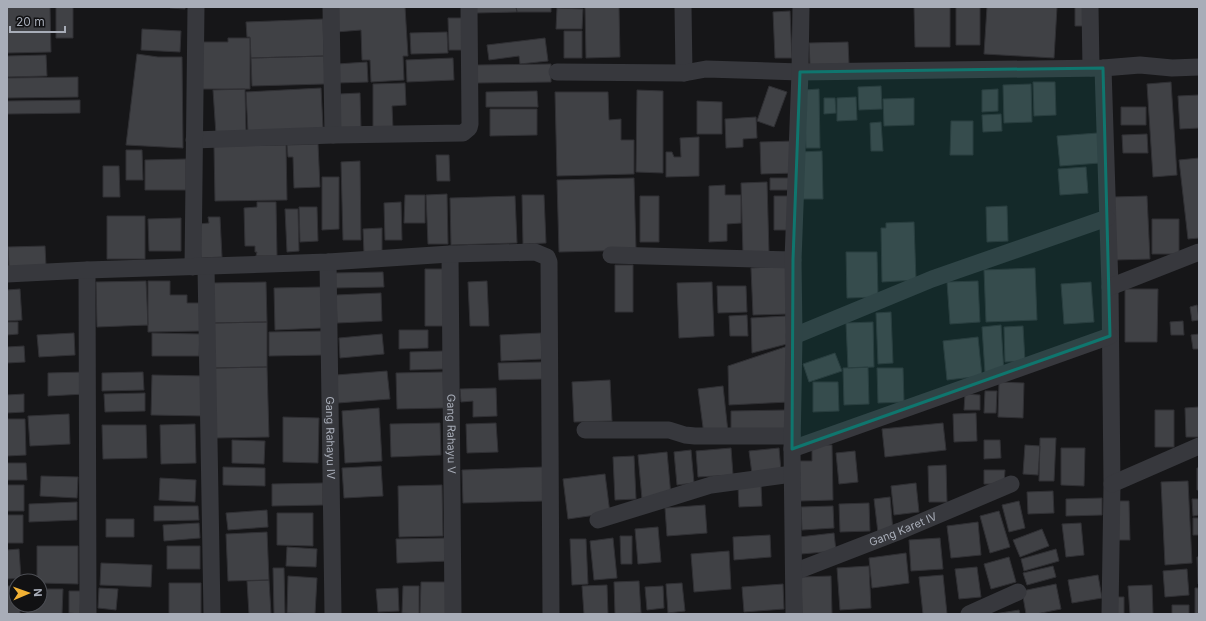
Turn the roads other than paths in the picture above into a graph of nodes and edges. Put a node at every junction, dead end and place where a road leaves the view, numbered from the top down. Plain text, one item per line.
1 (196, 7) edge
2 (331, 7) edge
3 (469, 7) edge
4 (683, 7) edge
5 (801, 7) edge
6 (1090, 7) edge
7 (1199, 67) edge
8 (1097, 68) junction
9 (556, 72) dead end
10 (800, 72) junction
11 (684, 73) junction
12 (333, 135) junction
13 (194, 140) junction
14 (1107, 218) junction
15 (1199, 252) edge
16 (450, 254) junction
17 (611, 255) dead end
18 (793, 260) junction
19 (328, 262) junction
20 (199, 267) junction
21 (87, 270) junction
22 (7, 274) edge
23 (1110, 287) junction
24 (794, 336) junction
25 (1110, 336) junction
26 (585, 430) dead end
27 (792, 443) junction
28 (1199, 446) edge
29 (792, 474) junction
30 (1011, 484) dead end
31 (1112, 484) junction
32 (598, 520) dead end
33 (794, 572) junction
34 (1018, 592) dead end
35 (88, 614) edge
36 (212, 614) edge
37 (333, 614) edge
38 (453, 614) edge
39 (551, 614) edge
40 (794, 614) edge
41 (969, 614) edge
42 (1110, 614) edge

1 - 13 street
2 - 12 street
3 - 12 street
4 - 11 street
5 - 10 street
6 - 8 street
7 - 8 street
8 - 10 street
8 - 14 street
9 - 11 street
10 - 11 street
10 - 18 street
12 - 13 street
13 - 20 street
14 - 23 street
14 - 24 street
15 - 23 street
16 - 19 street
16 - 38 street, Gang Rahayu V
16 - 39 street
17 - 18 street
18 - 24 street
19 - 20 street
19 - 37 street, Gang Rahayu IV
20 - 21 street
20 - 36 street
21 - 22 street
21 - 35 street
23 - 25 street
24 - 27 street
25 - 27 street
25 - 31 street
26 - 27 street
27 - 29 street
28 - 31 street
29 - 32 street
29 - 33 street
30 - 33 street, Gang Karet IV
31 - 42 street
33 - 40 street
34 - 41 street

